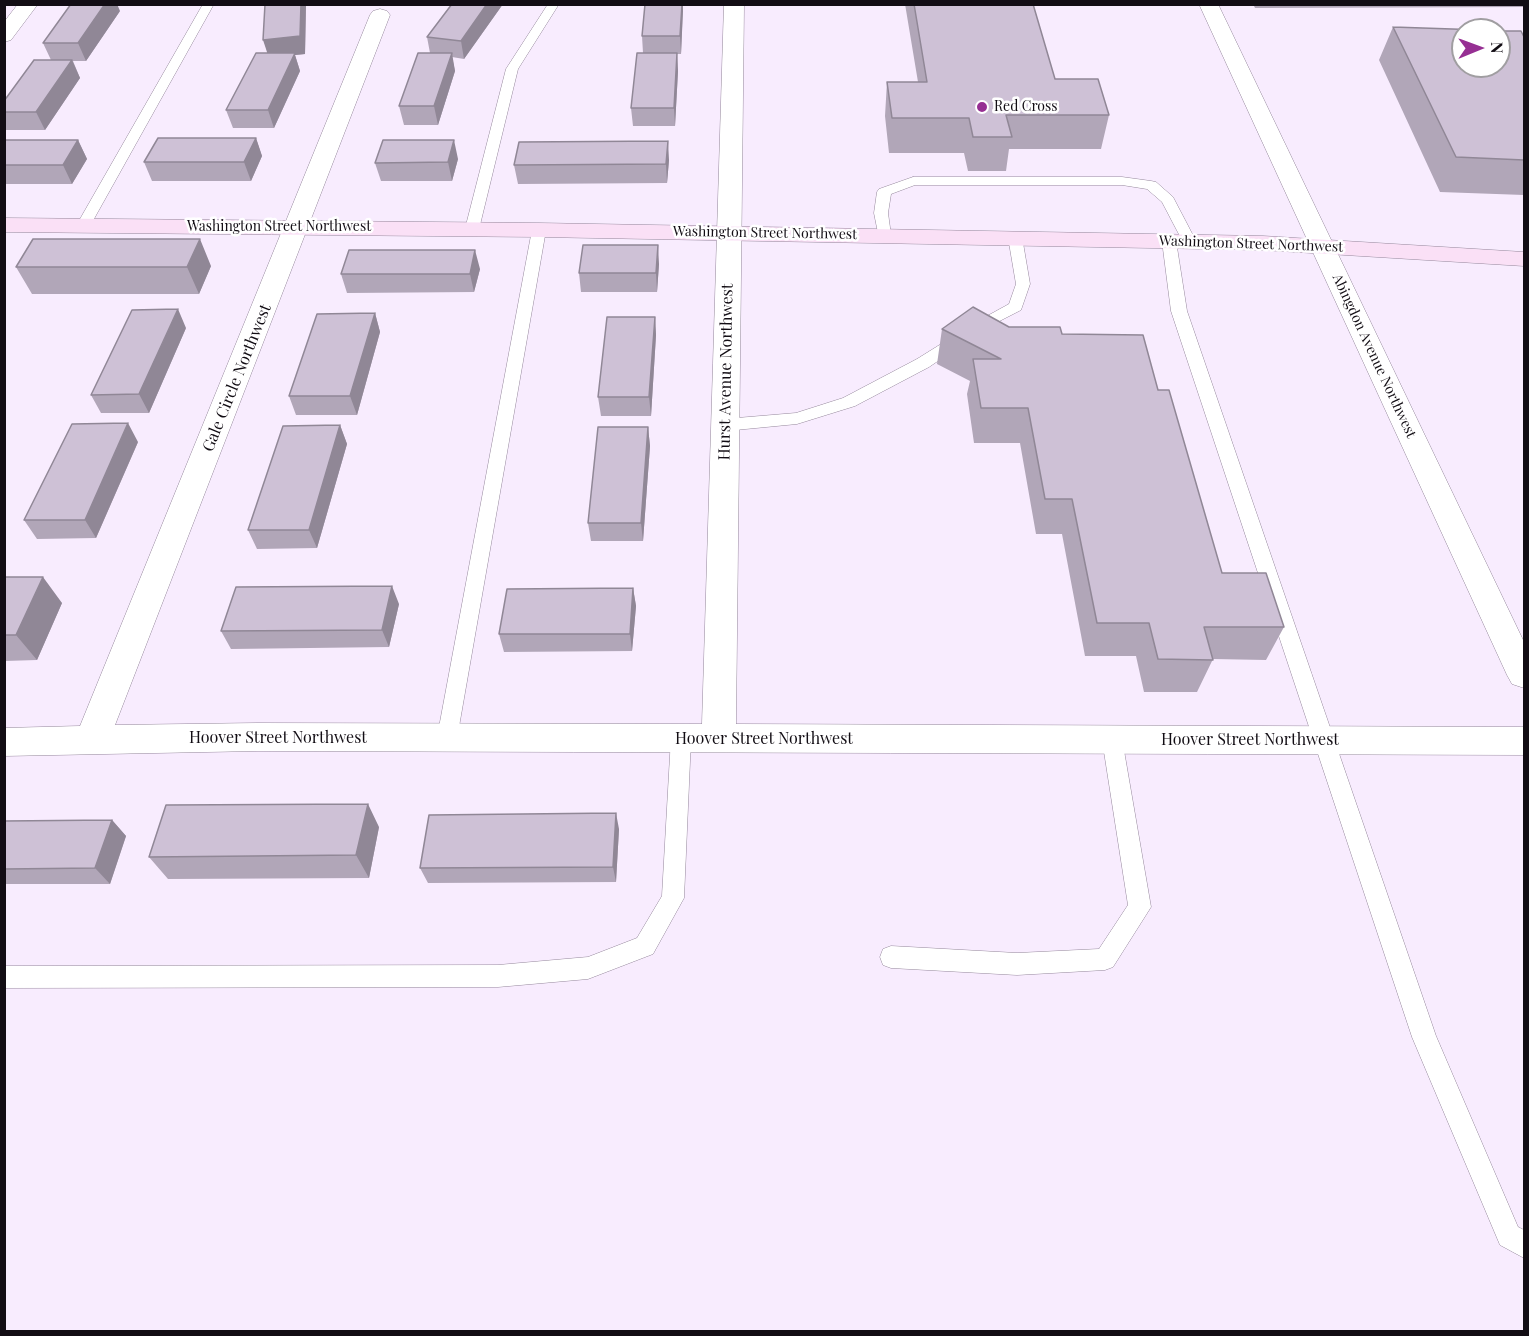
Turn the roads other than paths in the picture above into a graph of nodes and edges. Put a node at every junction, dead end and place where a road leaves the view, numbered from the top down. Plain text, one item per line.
1 (29, 4) edge
2 (209, 4) edge
3 (554, 4) edge
4 (734, 4) edge
5 (1209, 4) edge
6 (380, 15) dead end
7 (4, 36) edge
8 (4, 225) edge
9 (83, 226) junction
10 (296, 227) junction
11 (472, 229) junction
12 (539, 230) junction
13 (728, 233) junction
14 (884, 235) junction
15 (1015, 237) junction
16 (1179, 241) junction
17 (1322, 246) junction
18 (1524, 259) edge
19 (725, 425) junction
20 (1524, 675) edge
21 (447, 738) junction
22 (681, 738) junction
23 (719, 739) junction
24 (92, 740) junction
25 (1112, 740) junction
26 (1325, 740) junction
27 (1524, 741) edge
28 (4, 742) edge
29 (891, 957) dead end
30 (4, 977) edge
31 (1524, 1245) edge

1 - 7 street
2 - 9 lane
3 - 11 lane
4 - 13 street, Hurst Avenue Northwest
5 - 17 street, Abingdon Avenue Northwest
6 - 10 street, Gale Circle Northwest
8 - 9 main road, Washington Street Northwest
9 - 10 main road, Washington Street Northwest
10 - 11 main road, Washington Street Northwest
10 - 24 street, Gale Circle Northwest
11 - 12 main road, Washington Street Northwest
12 - 13 main road, Washington Street Northwest
12 - 21 lane
13 - 14 main road, Washington Street Northwest
13 - 19 street, Hurst Avenue Northwest
14 - 15 main road, Washington Street Northwest
14 - 16 lane
15 - 16 main road, Washington Street Northwest
15 - 19 lane
16 - 17 main road, Washington Street Northwest
16 - 26 lane
17 - 18 main road, Washington Street Northwest
17 - 20 street, Abingdon Avenue Northwest
19 - 23 street, Hurst Avenue Northwest
21 - 22 street, Hoover Street Northwest
21 - 24 street, Hoover Street Northwest
22 - 23 street, Hoover Street Northwest
22 - 30 lane
23 - 25 street, Hoover Street Northwest
24 - 28 street, Hoover Street Northwest
25 - 26 street, Hoover Street Northwest
25 - 29 lane
26 - 27 street, Hoover Street Northwest
26 - 31 lane

